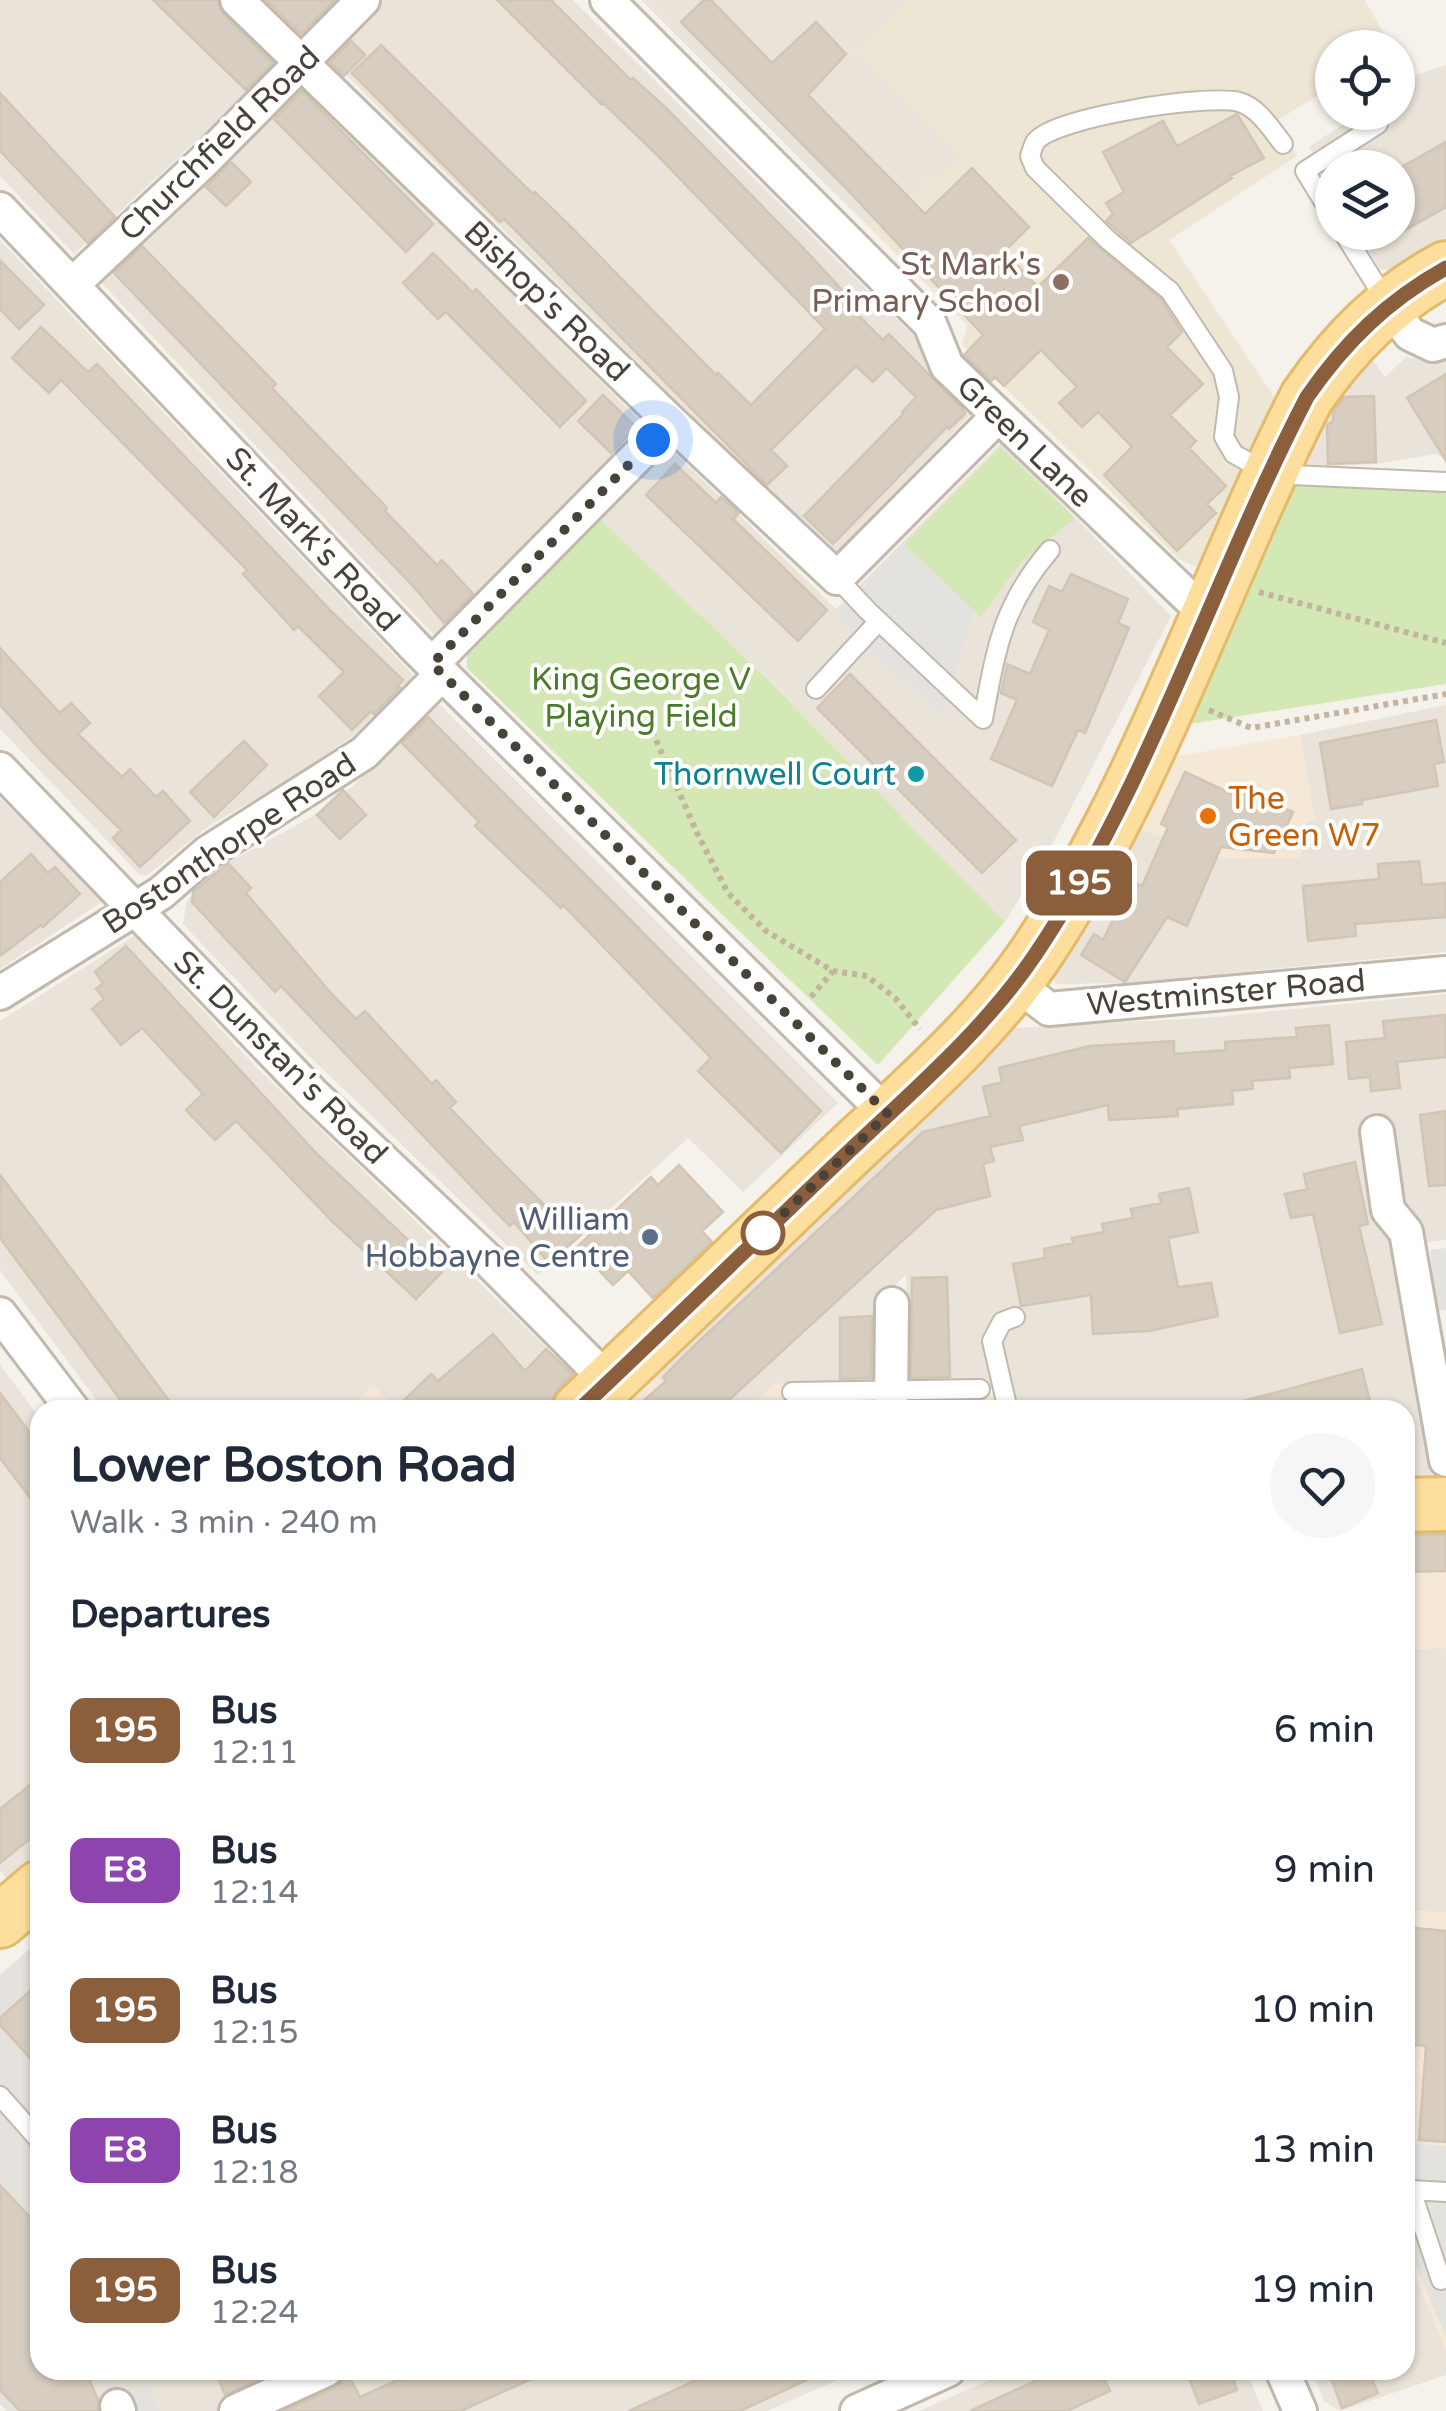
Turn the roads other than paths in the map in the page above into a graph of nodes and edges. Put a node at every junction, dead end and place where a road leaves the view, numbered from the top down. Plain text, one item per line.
1 (236, 0) edge
2 (363, 0) edge
3 (606, 0) edge
4 (303, 62) junction
5 (1369, 130) edge
6 (1282, 144) dead end
7 (1338, 150) edge
8 (1315, 165) edge
9 (1315, 188) edge
10 (0, 209) edge
11 (1354, 250) edge
12 (1446, 268) edge
13 (73, 284) junction
14 (1388, 305) junction
15 (1446, 341) edge
16 (998, 416) junction
17 (672, 422) junction
18 (1270, 474) junction
19 (1446, 482) edge
20 (1050, 550) dead end
21 (837, 578) junction
22 (1210, 608) junction
23 (878, 621) junction
24 (437, 669) junction
25 (816, 689) dead end
26 (0, 769) edge
27 (136, 909) junction
28 (1446, 974) edge
29 (0, 993) edge
30 (1032, 996) junction
31 (888, 1114) junction
32 (1377, 1132) dead end
33 (892, 1304) dead end
34 (0, 1314) edge
35 (1015, 1317) dead end
36 (980, 1389) dead end
37 (792, 1392) dead end
38 (594, 1396) edge
39 (64, 1400) edge
40 (891, 1400) edge
41 (1006, 1400) edge
42 (1446, 1460) edge
43 (1446, 1504) edge
44 (1415, 1505) edge
45 (0, 2096) edge
46 (30, 2130) edge
47 (1415, 2190) edge
48 (1446, 2192) edge
49 (1415, 2202) edge
50 (1442, 2280) dead end
51 (304, 2380) edge
52 (926, 2380) edge
53 (1286, 2380) edge
54 (236, 2411) edge
55 (857, 2411) edge
56 (1300, 2411) edge

1 - 4 street, Bishop's Road
2 - 4 street, Churchfield Road
3 - 16 street, Green Lane
4 - 13 street, Churchfield Road
4 - 17 street, Bishop's Road
5 - 7 lane
6 - 18 lane
8 - 9 lane
10 - 13 street, St. Mark's Road
11 - 14 lane
12 - 14 main road
13 - 24 street, St. Mark's Road
14 - 15 street
14 - 18 main road
16 - 21 street
16 - 22 street, Green Lane
17 - 21 street, Bishop's Road
17 - 24 street, Bostonthorpe Road
18 - 19 lane
18 - 22 main road
20 - 23 lane
21 - 23 lane
22 - 30 main road
23 - 25 lane
24 - 27 street, Bostonthorpe Road
24 - 31 street, St. Mark's Road
26 - 27 street, St. Dunstan's Road
27 - 29 street, Bostonthorpe Road
27 - 38 street, St. Dunstan's Road
28 - 30 street, Westminster Road
30 - 31 main road
31 - 38 main road
32 - 42 street
33 - 40 street
34 - 39 street
35 - 41 lane
36 - 40 lane
37 - 40 lane
43 - 44 main road
45 - 46 lane
47 - 48 lane
49 - 50 lane
51 - 54 street
52 - 55 street
53 - 56 street

